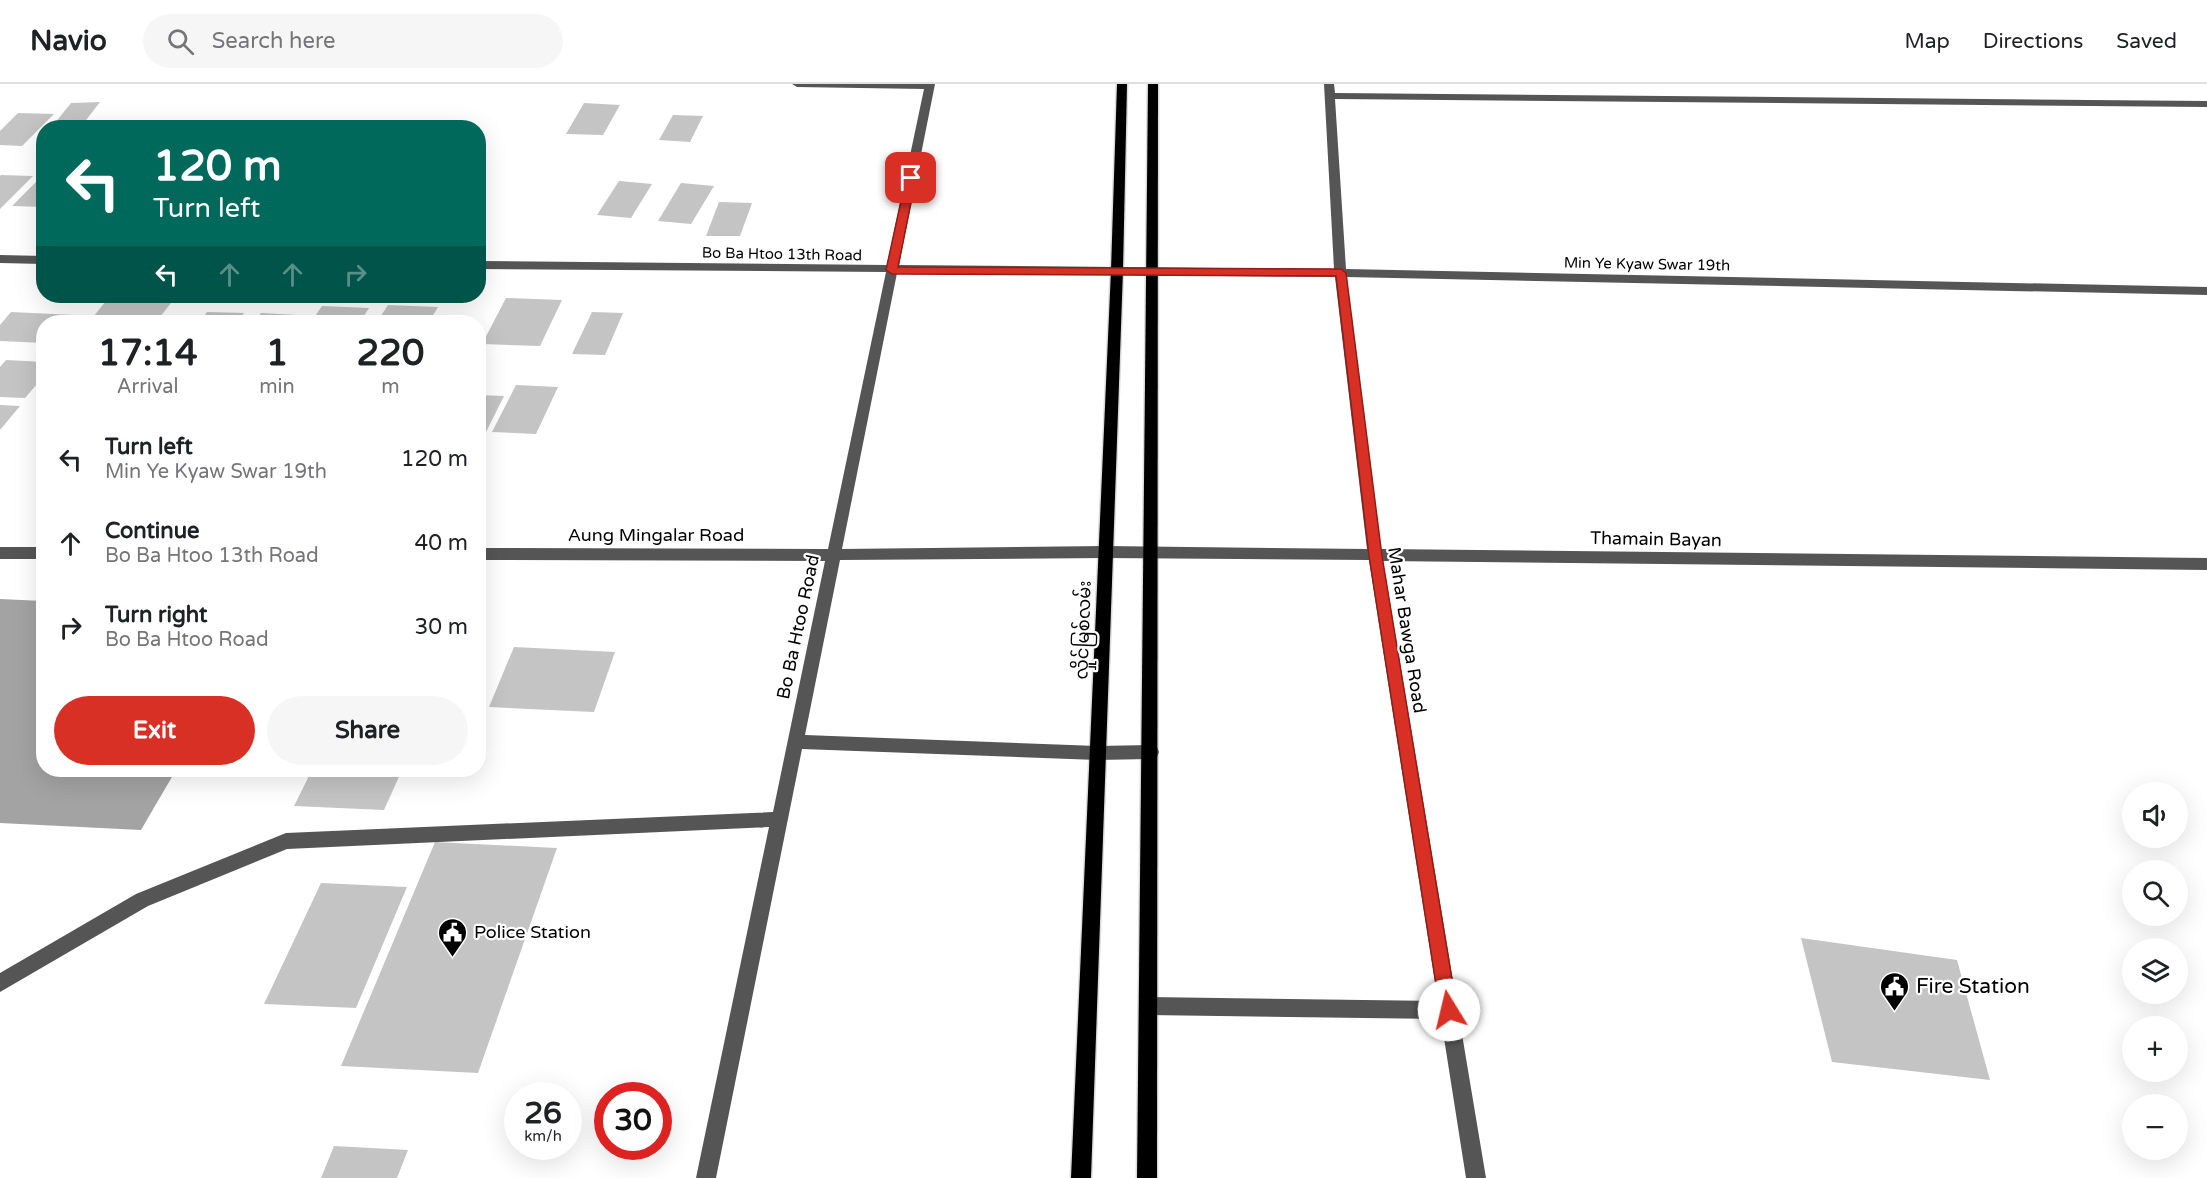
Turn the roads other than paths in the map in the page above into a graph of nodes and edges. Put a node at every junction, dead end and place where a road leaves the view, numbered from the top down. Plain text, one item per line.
1 (797, 84) edge
2 (1122, 84) edge
3 (1153, 84) edge
4 (930, 85) edge
5 (1330, 90) edge
6 (2207, 104) edge
7 (0, 260) edge
8 (36, 260) edge
9 (486, 265) edge
10 (892, 270) junction
11 (1086, 270) joint
12 (1117, 270) junction
13 (1152, 271) junction
14 (1341, 273) junction
15 (2207, 291) edge
16 (1106, 552) junction
17 (0, 553) edge
18 (36, 553) edge
19 (486, 554) edge
20 (1152, 554) junction
21 (832, 555) junction
22 (1375, 556) junction
23 (2207, 564) edge
24 (794, 742) junction
25 (1151, 752) junction
26 (1097, 753) junction
27 (779, 819) junction
28 (0, 983) edge
29 (1148, 1006) junction
30 (1449, 1010) junction
31 (706, 1178) edge
32 (1081, 1178) edge
33 (1147, 1178) edge
34 (1476, 1178) edge

1 - 4 street
2 - 12 main road, လှိုင်မြစ်လမ်း
3 - 13 main road
4 - 10 street, Bo Ba Htoo Road
5 - 6 street
5 - 14 street, Mahar Bawga Road
7 - 8 street
9 - 10 street, Bo Ba Htoo 13th Road
10 - 11 street, Bo Ba Htoo 13th Road
10 - 21 street, Bo Ba Htoo Road
11 - 12 street, Min Ye Kyaw Swar 19th
12 - 13 street, Min Ye Kyaw Swar 19th
12 - 16 main road, လှိုင်မြစ်လမ်း
13 - 14 street, Min Ye Kyaw Swar 19th
13 - 20 main road
14 - 15 street, Min Ye Kyaw Swar 19th
14 - 22 street, Mahar Bawga Road
16 - 20 street, Thamain Bayan
16 - 21 street, Aung Mingalar Road
16 - 26 main road, လှိုင်မြစ်လမ်း
17 - 18 street
19 - 21 street, Aung Mingalar Road
20 - 22 street, Thamain Bayan
20 - 25 main road
21 - 24 street, Bo Ba Htoo Road
22 - 23 street, Thamain Bayan
22 - 30 street, Mahar Bawga Road
24 - 26 street
24 - 27 street, Bo Ba Htoo Road
25 - 26 street
25 - 29 main road
26 - 32 main road, လှိုင်မြစ်လမ်း
27 - 28 street
27 - 31 street, Bo Ba Htoo Road
29 - 30 street
29 - 33 main road
30 - 34 street, Mahar Bawga Road

